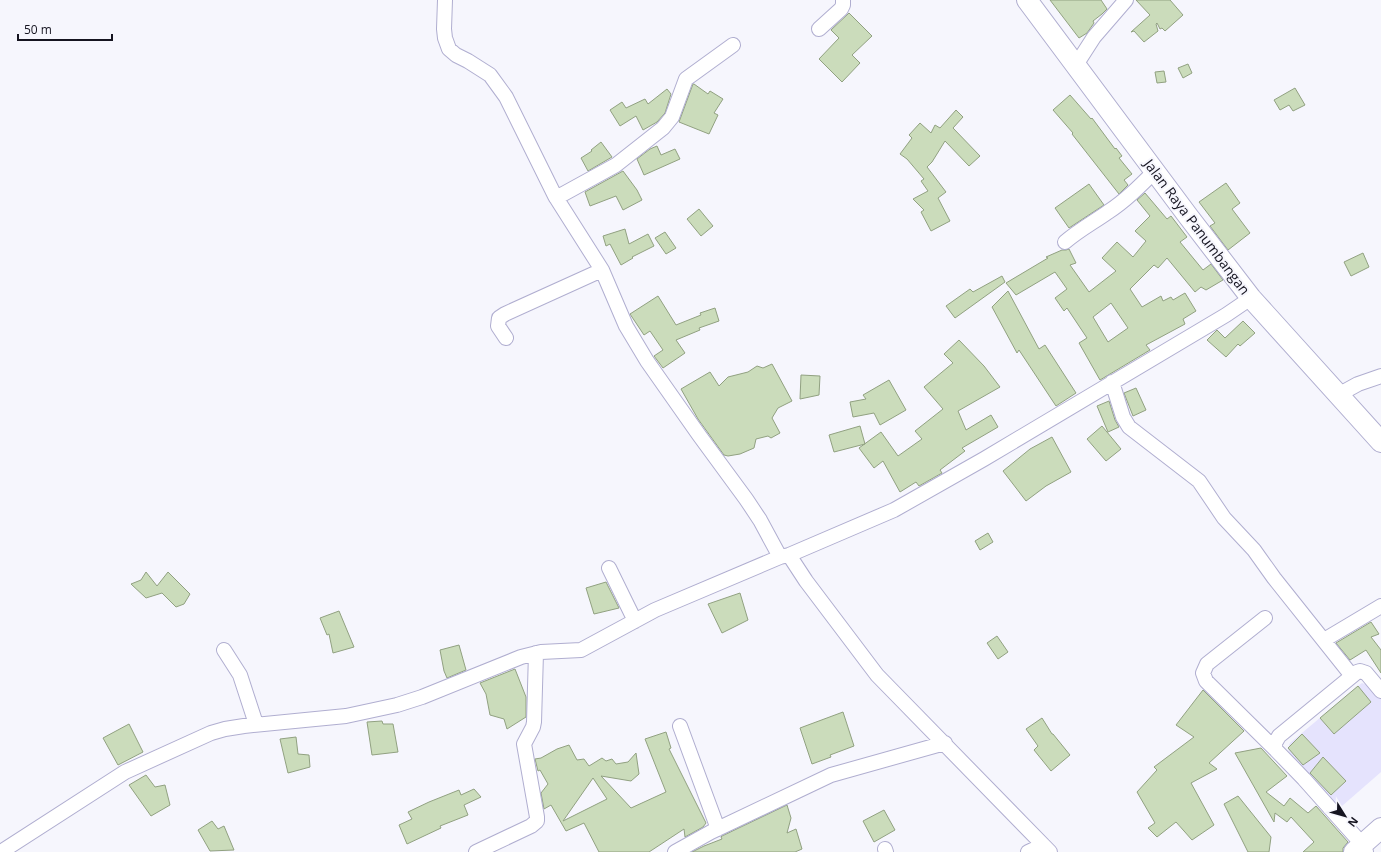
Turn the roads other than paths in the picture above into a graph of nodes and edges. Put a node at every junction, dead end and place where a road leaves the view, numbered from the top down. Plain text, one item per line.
1 (445, 0) edge
2 (843, 0) edge
3 (1027, 0) edge
4 (1126, 0) edge
5 (819, 29) dead end
6 (734, 45) dead end
7 (1076, 65) junction
8 (1155, 171) junction
9 (556, 198) junction
10 (1065, 242) dead end
11 (602, 270) junction
12 (1251, 298) junction
13 (506, 338) dead end
14 (1381, 376) edge
15 (1112, 382) junction
16 (1338, 395) junction
17 (1381, 442) edge
18 (784, 556) junction
19 (609, 568) dead end
20 (1381, 606) edge
21 (1265, 618) dead end
22 (635, 621) junction
23 (1324, 640) junction
24 (224, 650) dead end
25 (536, 653) junction
26 (1352, 676) junction
27 (1381, 692) edge
28 (256, 724) junction
29 (680, 726) dead end
30 (944, 743) junction
31 (1275, 749) junction
32 (1381, 828) edge
33 (718, 829) junction
34 (1046, 848) edge
35 (1361, 849) edge
36 (1, 852) edge
37 (476, 852) edge
38 (676, 852) edge
39 (1028, 852) edge

1 - 9 street
2 - 5 street
3 - 7 main road, Jalan Raya Panumbangan
4 - 7 street
6 - 9 street
7 - 8 main road, Jalan Raya Panumbangan
8 - 10 street
8 - 12 main road, Jalan Raya Panumbangan
9 - 11 street
11 - 13 street
11 - 18 street
12 - 15 street
12 - 16 main road, Jalan Raya Panumbangan
14 - 16 street
15 - 18 street
15 - 23 street
16 - 17 main road, Jalan Raya Panumbangan
18 - 22 street
18 - 30 street
19 - 22 street
20 - 23 street
21 - 31 street
22 - 25 street
23 - 26 street
24 - 28 street
25 - 28 street
25 - 37 street
26 - 27 street
26 - 31 street
28 - 36 street
29 - 33 street
30 - 33 street
30 - 34 street
31 - 35 street
32 - 35 main road
33 - 38 street
34 - 39 street

